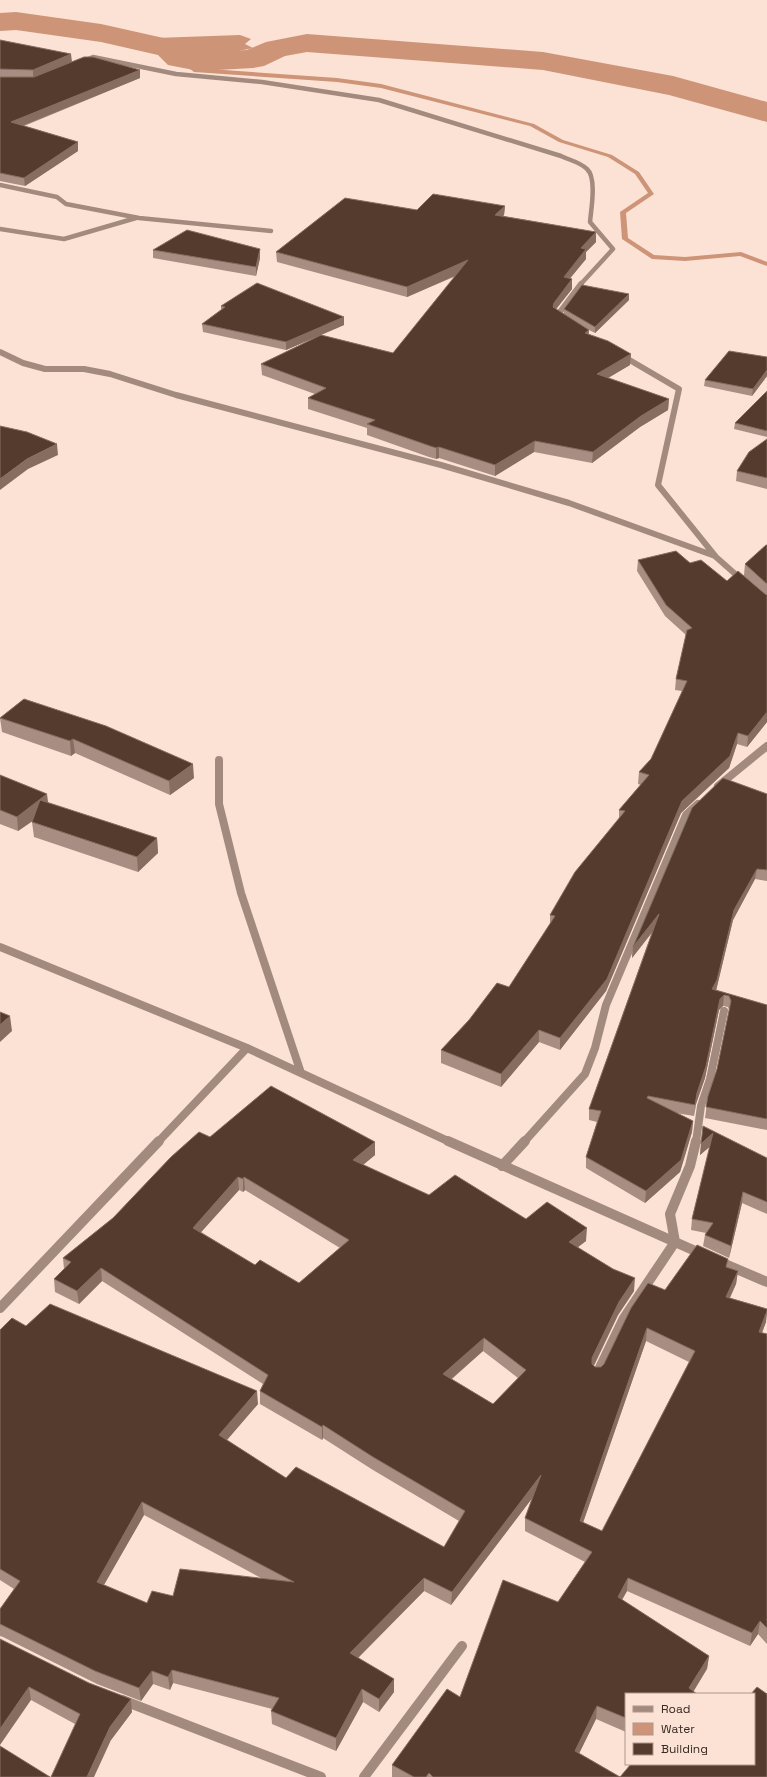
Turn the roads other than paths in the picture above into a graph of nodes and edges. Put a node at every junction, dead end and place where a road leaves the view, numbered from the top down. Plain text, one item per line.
1 (80, 63) edge
2 (0, 185) edge
3 (139, 218) junction
4 (0, 229) edge
5 (271, 231) dead end
6 (564, 320) edge
7 (0, 352) edge
8 (618, 353) edge
9 (716, 556) junction
10 (750, 587) edge
11 (767, 746) edge
12 (219, 760) dead end
13 (0, 947) edge
14 (724, 1011) dead end
15 (247, 1048) junction
16 (301, 1073) junction
17 (502, 1166) junction
18 (675, 1242) junction
19 (767, 1282) edge
20 (0, 1308) edge
21 (597, 1374) edge
22 (462, 1646) dead end
23 (108, 1695) edge
24 (321, 1777) edge
25 (364, 1777) edge

1 - 6 street
2 - 3 street
3 - 4 street
3 - 5 street
7 - 9 street
8 - 9 street
9 - 10 street
11 - 17 street
12 - 16 street
13 - 15 street
14 - 18 street
15 - 16 street
15 - 20 street
16 - 17 street
17 - 18 street
18 - 19 street
18 - 21 street
22 - 25 street
23 - 24 street

